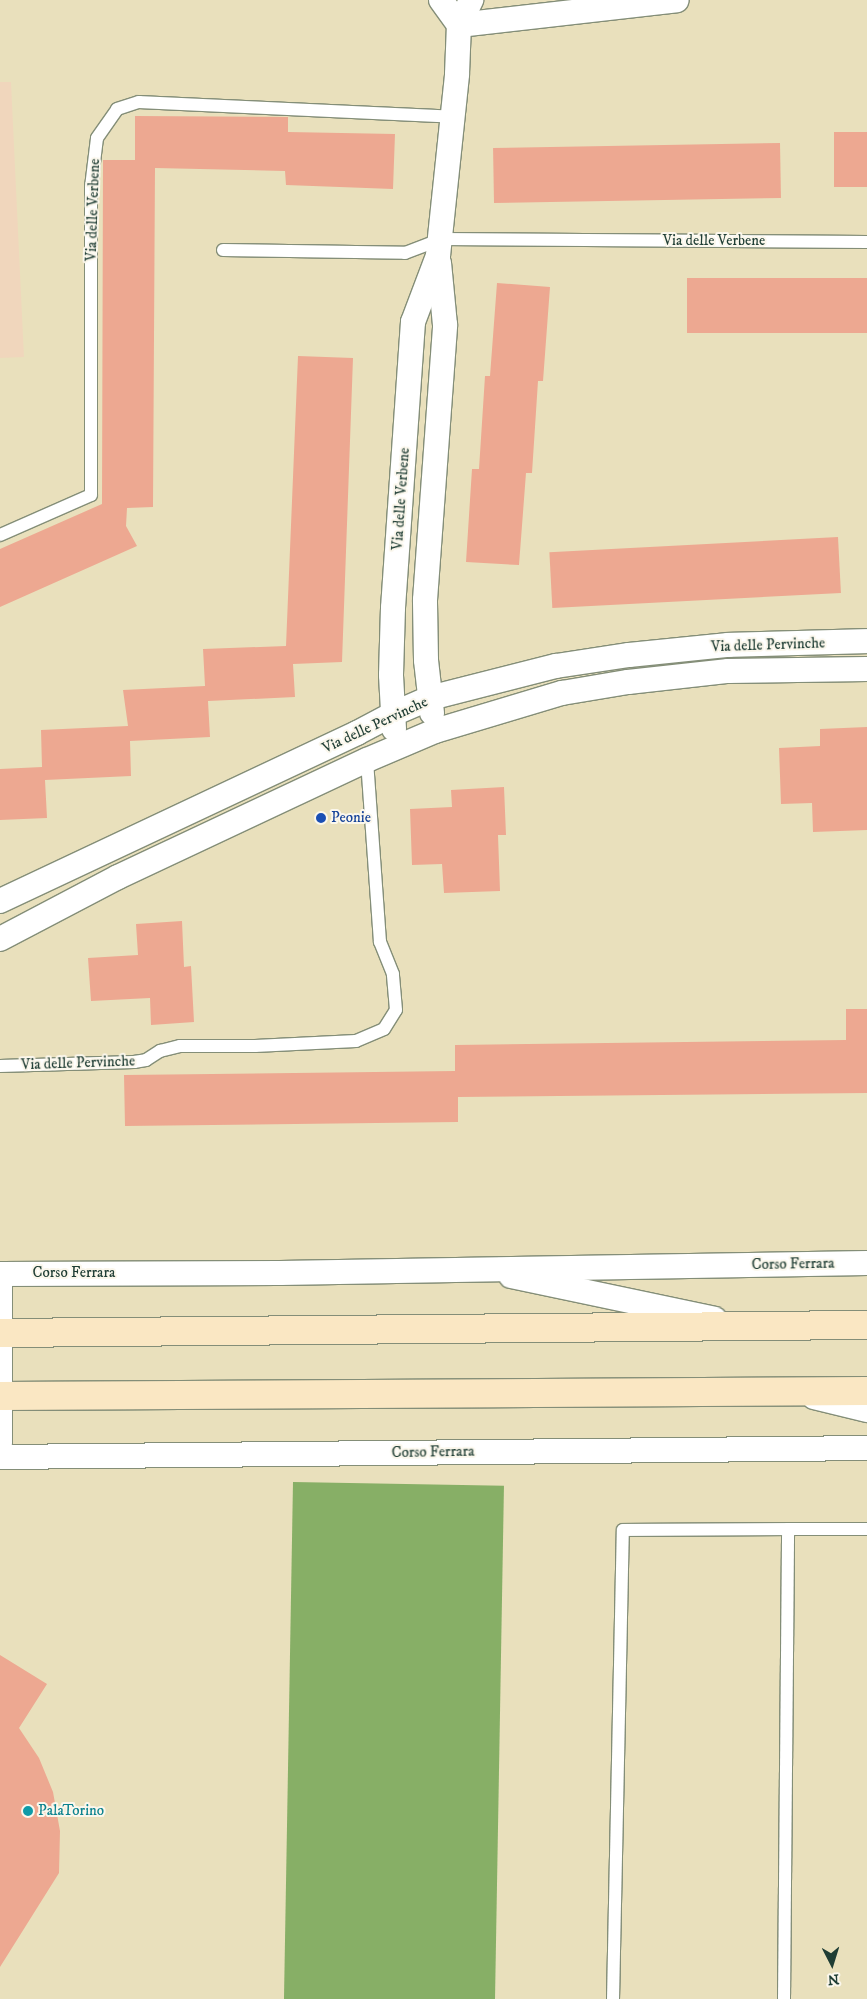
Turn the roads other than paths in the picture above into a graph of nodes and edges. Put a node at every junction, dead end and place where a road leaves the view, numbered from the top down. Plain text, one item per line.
1 (441, 0) edge
2 (471, 0) edge
3 (677, 0) edge
4 (460, 25) junction
5 (453, 117) junction
6 (867, 242) edge
7 (440, 247) junction
8 (223, 250) dead end
9 (0, 535) edge
10 (867, 641) edge
11 (867, 669) edge
12 (430, 698) junction
13 (393, 714) junction
14 (436, 731) junction
15 (396, 747) junction
16 (367, 760) junction
17 (0, 901) edge
18 (0, 938) edge
19 (0, 1066) edge
20 (867, 1263) edge
21 (479, 1268) junction
22 (0, 1274) edge
23 (0, 1283) edge
24 (867, 1325) edge
25 (746, 1326) junction
26 (0, 1333) edge
27 (867, 1391) edge
28 (793, 1392) junction
29 (1, 1396) edge
30 (867, 1410) edge
31 (0, 1443) edge
32 (867, 1448) edge
33 (0, 1457) edge
34 (788, 1529) junction
35 (867, 1529) edge
36 (613, 1999) edge
37 (784, 1999) edge

1 - 4 street
2 - 4 street, Via delle Verbene
3 - 4 street
4 - 5 street, Via delle Verbene
5 - 7 street, Via delle Verbene
5 - 9 lane, Via delle Verbene
6 - 7 lane, Via delle Verbene
7 - 8 lane, Via delle Verbene
7 - 12 street, Via delle Verbene
7 - 13 street, Via delle Verbene
10 - 12 street, Via delle Pervinche
11 - 14 street, Via delle Pervinche
12 - 13 street, Via delle Pervinche
12 - 14 street, Via delle Verbene
13 - 15 street, Via delle Verbene
13 - 17 street, Via delle Pervinche
14 - 15 street, Via delle Pervinche
15 - 16 street, Via delle Pervinche
16 - 18 street, Via delle Pervinche
16 - 19 lane, Via delle Pervinche
20 - 21 street, Corso Ferrara
21 - 22 street, Corso Ferrara
21 - 25 street, Corso Ferrara
23 - 26 street
24 - 25 main road, Corso Ferrara
25 - 26 main road, Corso Ferrara
26 - 29 street
27 - 28 main road
28 - 29 main road
28 - 30 street
29 - 31 street
32 - 33 street, Corso Ferrara
34 - 35 lane
34 - 36 lane
34 - 37 lane

